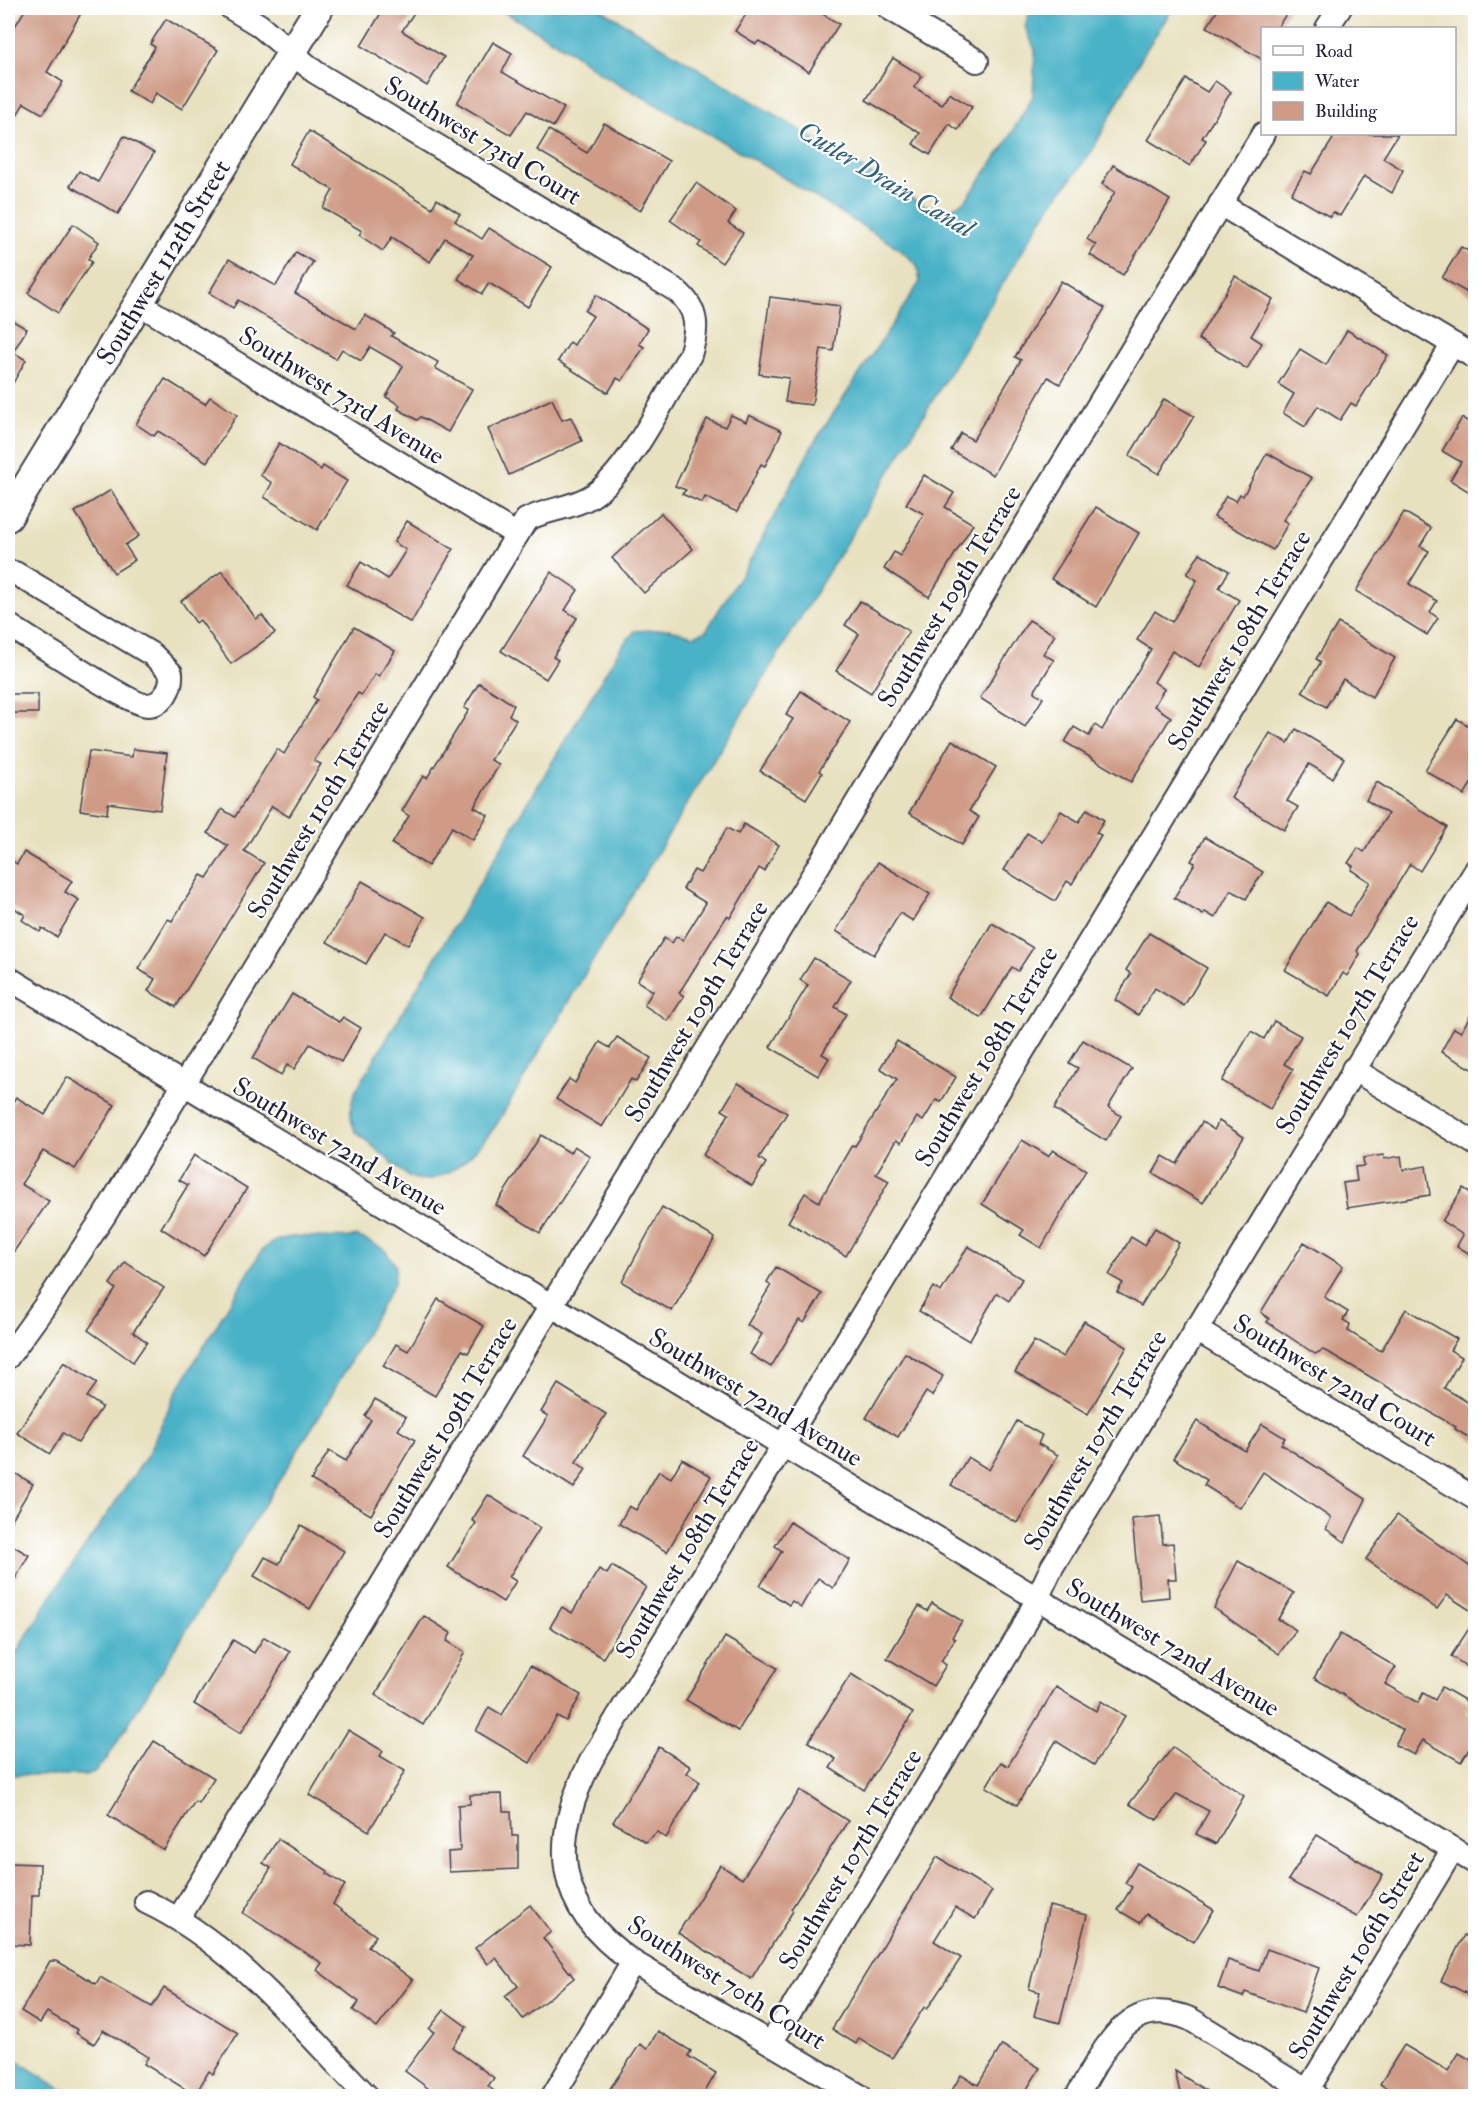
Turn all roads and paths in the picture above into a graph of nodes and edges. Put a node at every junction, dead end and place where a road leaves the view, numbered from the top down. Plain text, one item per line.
1 (231, 8) edge
2 (319, 8) edge
3 (889, 8) edge
4 (1340, 8) edge
5 (1328, 27) edge
6 (291, 53) junction
7 (977, 61) dead end
8 (1262, 135) edge
9 (1220, 204) junction
10 (138, 303) junction
11 (697, 325) joint
12 (1453, 344) junction
13 (1476, 358) edge
14 (8, 517) edge
15 (517, 535) junction
16 (8, 574) edge
17 (8, 625) edge
18 (1476, 870) edge
19 (8, 978) edge
20 (1353, 1069) junction
21 (183, 1084) junction
22 (1476, 1144) edge
23 (552, 1306) junction
24 (1195, 1329) junction
25 (8, 1357) edge
26 (782, 1447) junction
27 (1476, 1499) edge
28 (1036, 1598) junction
29 (572, 1799) joint
30 (1453, 1849) junction
31 (1476, 1863) edge
32 (146, 1902) dead end
33 (179, 1918) junction
34 (633, 1962) junction
35 (771, 2043) junction
36 (1311, 2094) edge
37 (367, 2097) edge
38 (553, 2097) edge
39 (860, 2097) edge
40 (1077, 2097) edge

1 - 6 street, Southwest 73rd Court
2 - 6 main road, Southwest 112th Street
3 - 7 street
4 - 5 street
6 - 10 main road, Southwest 112th Street
6 - 11 street, Southwest 73rd Court
8 - 9 street, Southwest 109th Terrace
9 - 12 street
9 - 23 street, Southwest 109th Terrace
10 - 14 main road, Southwest 112th Street
10 - 15 street, Southwest 73rd Avenue
11 - 15 street, Southwest 110th Terrace
12 - 13 street
12 - 26 street, Southwest 108th Terrace
15 - 21 street, Southwest 110th Terrace
16 - 17 street
18 - 20 street, Southwest 107th Terrace
19 - 21 street, Southwest 72nd Avenue
20 - 22 street
20 - 24 street, Southwest 107th Terrace
21 - 23 street, Southwest 72nd Avenue
21 - 25 street, Southwest 110th Terrace
23 - 26 street, Southwest 72nd Avenue
23 - 33 street, Southwest 109th Terrace
24 - 27 street, Southwest 72nd Court
24 - 28 street, Southwest 107th Terrace
26 - 28 street, Southwest 72nd Avenue
26 - 29 street, Southwest 108th Terrace
28 - 30 street, Southwest 72nd Avenue
28 - 35 street, Southwest 107th Terrace
29 - 34 street, Southwest 70th Court
30 - 31 street, Southwest 72nd Avenue
30 - 36 street, Southwest 106th Street
32 - 33 street
33 - 37 street
34 - 35 street, Southwest 70th Court
34 - 38 street
35 - 39 street, Southwest 70th Court
36 - 40 street

